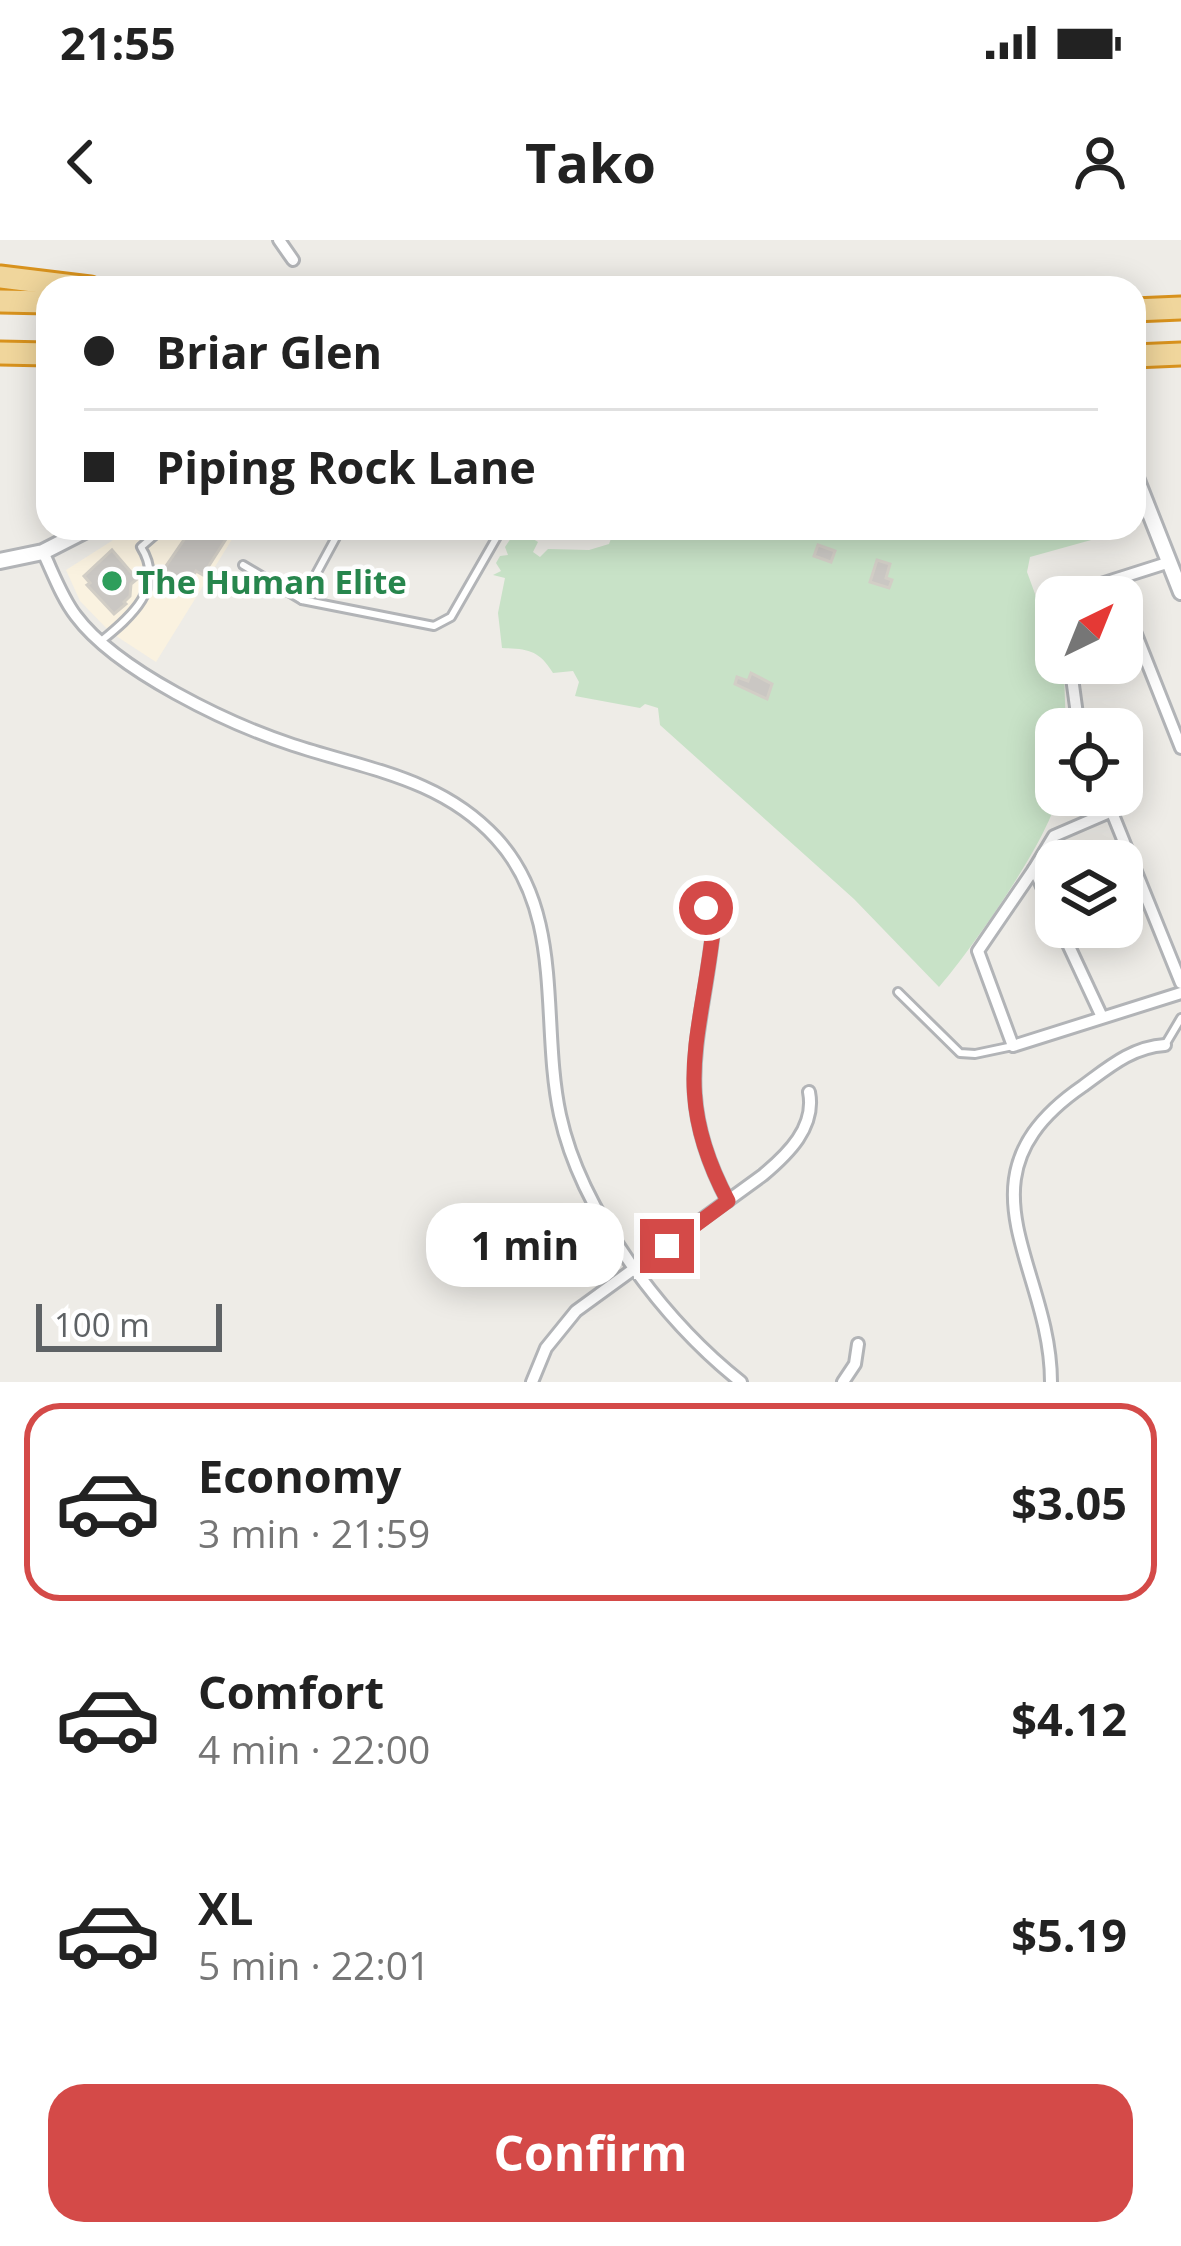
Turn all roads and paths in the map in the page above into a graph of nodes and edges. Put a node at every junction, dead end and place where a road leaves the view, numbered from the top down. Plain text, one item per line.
1 (279, 240) edge
2 (293, 260) dead end
3 (0, 278) edge
4 (36, 282) edge
5 (0, 301) edge
6 (36, 302) edge
7 (1181, 308) edge
8 (1146, 309) edge
9 (36, 354) edge
10 (1181, 354) edge
11 (1146, 355) edge
12 (0, 356) edge
13 (1146, 503) edge
14 (66, 540) edge
15 (149, 540) edge
16 (334, 540) edge
17 (495, 540) edge
18 (43, 552) junction
19 (0, 561) edge
20 (1170, 562) junction
21 (244, 565) dead end
22 (1124, 576) edge
23 (1181, 592) edge
24 (302, 600) junction
25 (101, 641) junction
26 (1143, 651) edge
27 (1181, 748) edge
28 (1102, 816) edge
29 (1114, 816) edge
30 (1034, 869) joint
31 (706, 908) dead end
32 (1070, 948) edge
33 (1181, 983) edge
34 (898, 992) dead end
35 (1181, 993) edge
36 (1102, 1017) junction
37 (1181, 1018) edge
38 (1166, 1045) joint
39 (1013, 1046) junction
40 (808, 1092) dead end
41 (728, 1201) junction
42 (637, 1268) junction
43 (858, 1344) dead end
44 (532, 1382) edge
45 (740, 1382) edge
46 (842, 1382) edge
47 (1051, 1382) edge

1 - 2 street
3 - 4 highway
5 - 6 highway
7 - 8 highway
9 - 12 highway
10 - 11 highway
13 - 20 street
14 - 18 street
15 - 25 lane
16 - 24 lane
17 - 24 lane
18 - 19 street
18 - 25 street
20 - 22 street
20 - 23 street
21 - 24 lane
25 - 42 street
26 - 27 street
28 - 30 street
29 - 33 street
30 - 39 street
31 - 41 street
32 - 36 street
34 - 39 lane
35 - 36 street
36 - 39 street
37 - 38 lane
38 - 47 street
40 - 41 street
41 - 42 street
42 - 44 street
42 - 45 street
43 - 46 street

